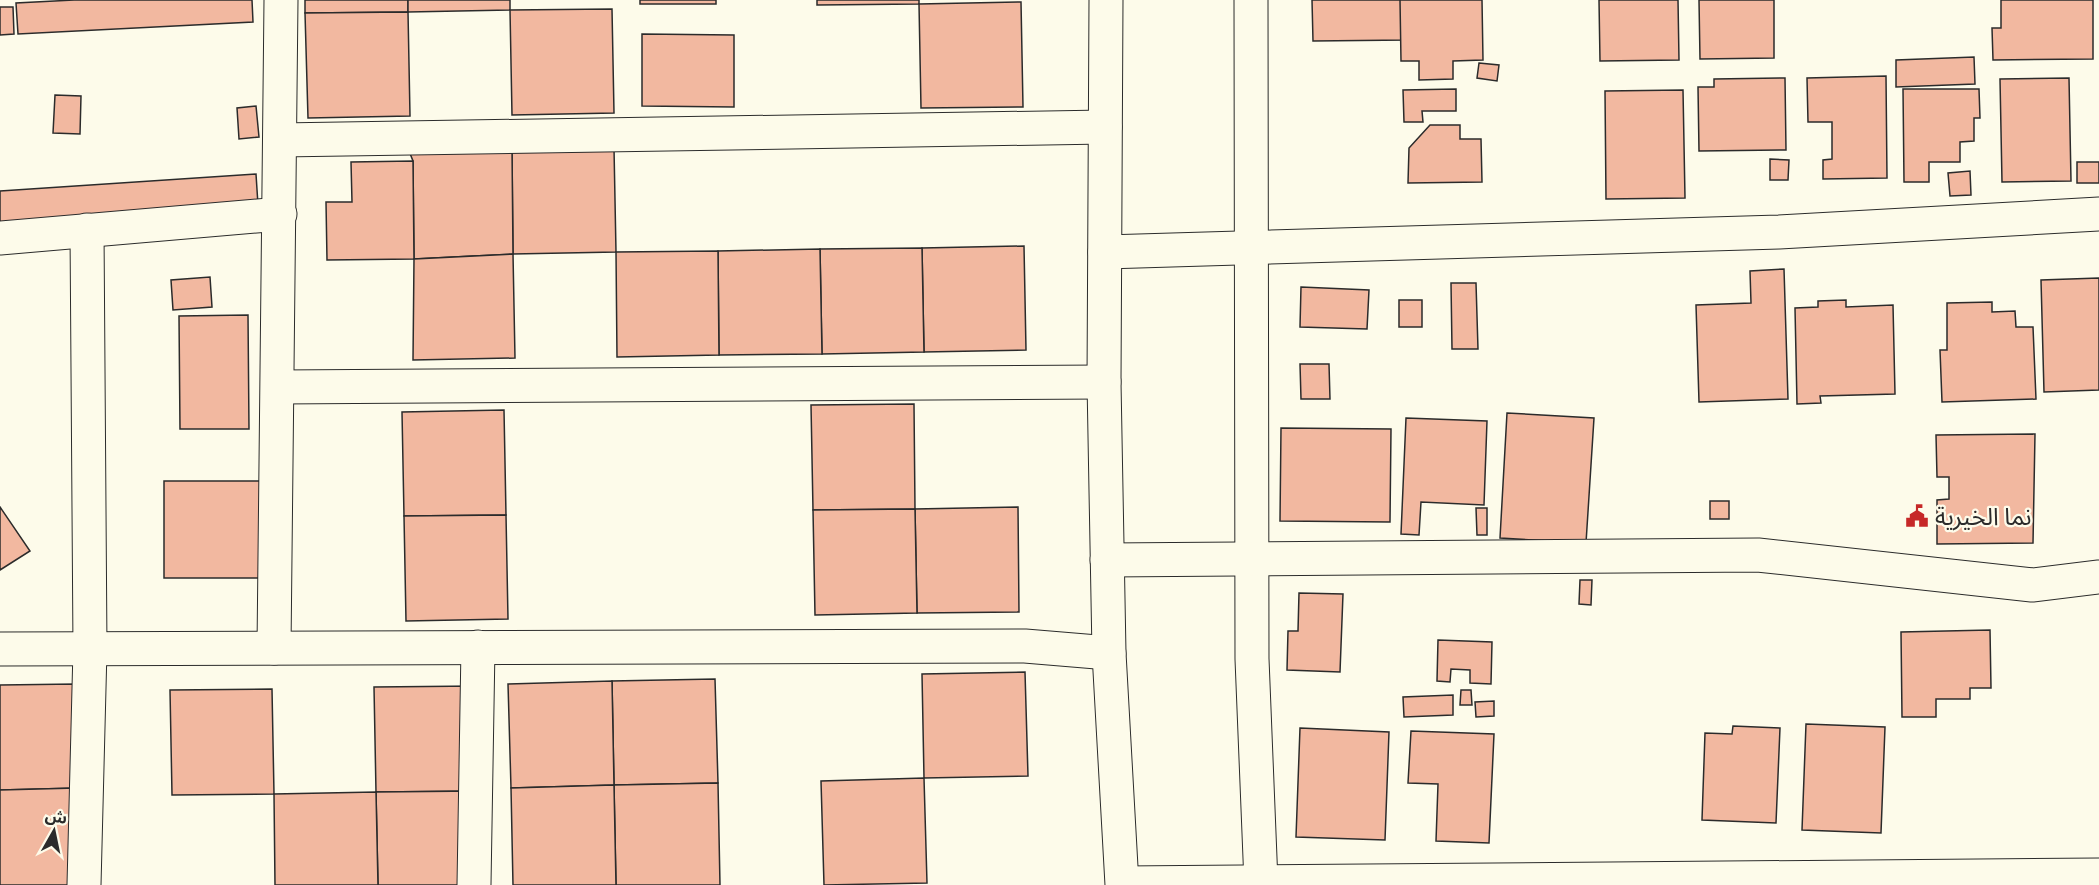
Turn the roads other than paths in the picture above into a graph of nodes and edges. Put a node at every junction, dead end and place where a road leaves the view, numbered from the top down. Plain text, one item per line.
1 (281, 0) edge
2 (1106, 0) edge
3 (1251, 0) edge
4 (1105, 127) junction
5 (280, 140) junction
6 (279, 214) junction
7 (2099, 214) edge
8 (87, 230) junction
9 (0, 238) edge
10 (1253, 247) junction
11 (1105, 252) junction
12 (1104, 382) junction
13 (278, 387) junction
14 (1253, 559) junction
15 (1107, 560) junction
16 (2099, 578) edge
17 (478, 647) junction
18 (274, 648) junction
19 (0, 649) edge
20 (90, 649) junction
21 (1109, 653) junction
22 (2099, 875) edge
23 (1261, 883) junction
24 (1123, 884) edge
25 (84, 885) edge
26 (474, 885) edge

1 - 5 street
2 - 4 street
3 - 10 street
4 - 5 street
4 - 11 street
5 - 6 street
6 - 8 street
6 - 13 street
7 - 10 street
8 - 9 street
8 - 20 street
10 - 11 street
10 - 14 street
11 - 12 street
12 - 13 street
12 - 15 street
13 - 18 street
14 - 15 street
14 - 16 street
14 - 23 street
15 - 21 street
17 - 18 street
17 - 21 street
17 - 26 street
18 - 20 street
19 - 20 street
20 - 25 street
21 - 24 street
22 - 23 street
23 - 24 street

